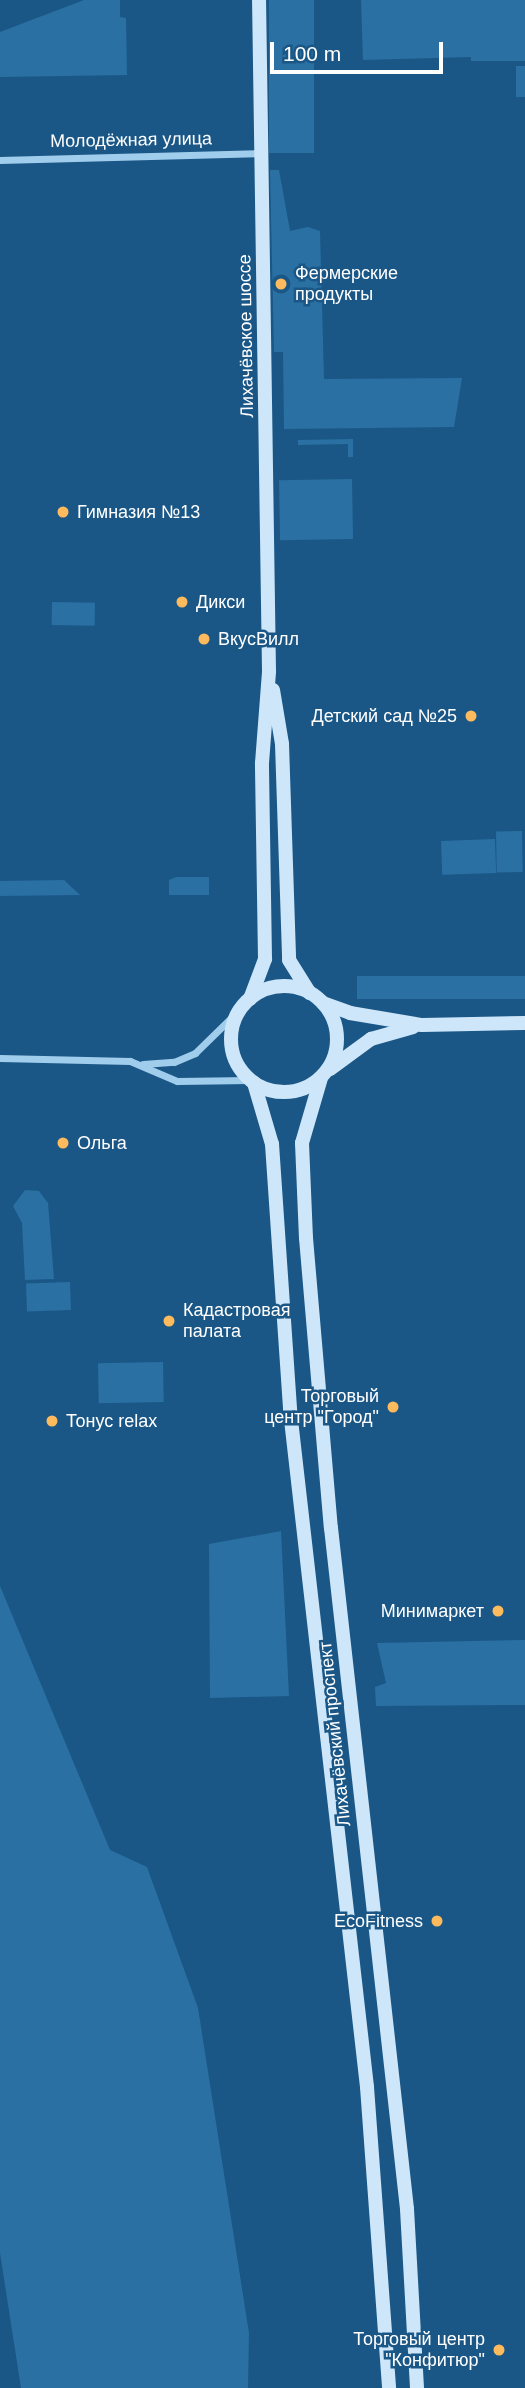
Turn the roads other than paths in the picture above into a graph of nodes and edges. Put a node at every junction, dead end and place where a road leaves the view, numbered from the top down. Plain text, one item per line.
1 (259, 0) edge
2 (262, 153) junction
3 (0, 160) edge
4 (270, 671) junction
5 (316, 998) junction
6 (250, 999) junction
7 (239, 1010) junction
8 (525, 1023) edge
9 (422, 1025) junction
10 (0, 1058) edge
11 (142, 1064) junction
12 (323, 1075) junction
13 (252, 1082) junction
14 (389, 2388) edge
15 (420, 2388) edge

1 - 2 main road, Лихачёвское шоссе
2 - 3 street, Молодёжная улица
2 - 4 main road, Лихачёвское шоссе
4 - 5 main road, Лихачёвское шоссе
4 - 6 main road, Лихачёвское шоссе
5 - 6 main road
5 - 9 main road
5 - 12 main road, Лихачёвский проспект
6 - 7 main road
7 - 11 street
7 - 13 main road, Лихачёвский проспект
8 - 9 main road
9 - 12 main road
10 - 11 street
11 - 13 street
12 - 13 main road
12 - 15 main road, Лихачёвский проспект
13 - 14 main road, Лихачёвский проспект

